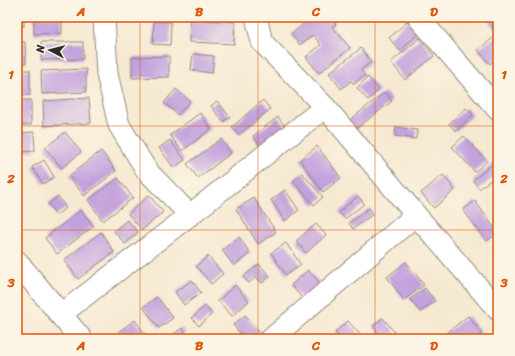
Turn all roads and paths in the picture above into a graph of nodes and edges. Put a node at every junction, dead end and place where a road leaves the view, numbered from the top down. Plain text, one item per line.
1 (104, 17) edge
2 (256, 17) edge
3 (418, 17) edge
4 (325, 107) junction
5 (498, 110) edge
6 (190, 215) junction
7 (416, 215) junction
8 (17, 262) edge
9 (498, 310) edge
10 (60, 315) junction
11 (81, 339) edge
12 (271, 339) edge

1 - 6 street
2 - 4 street
3 - 5 street
4 - 6 street
4 - 7 street
6 - 10 street
7 - 9 street
7 - 12 street
8 - 10 street
10 - 11 street

